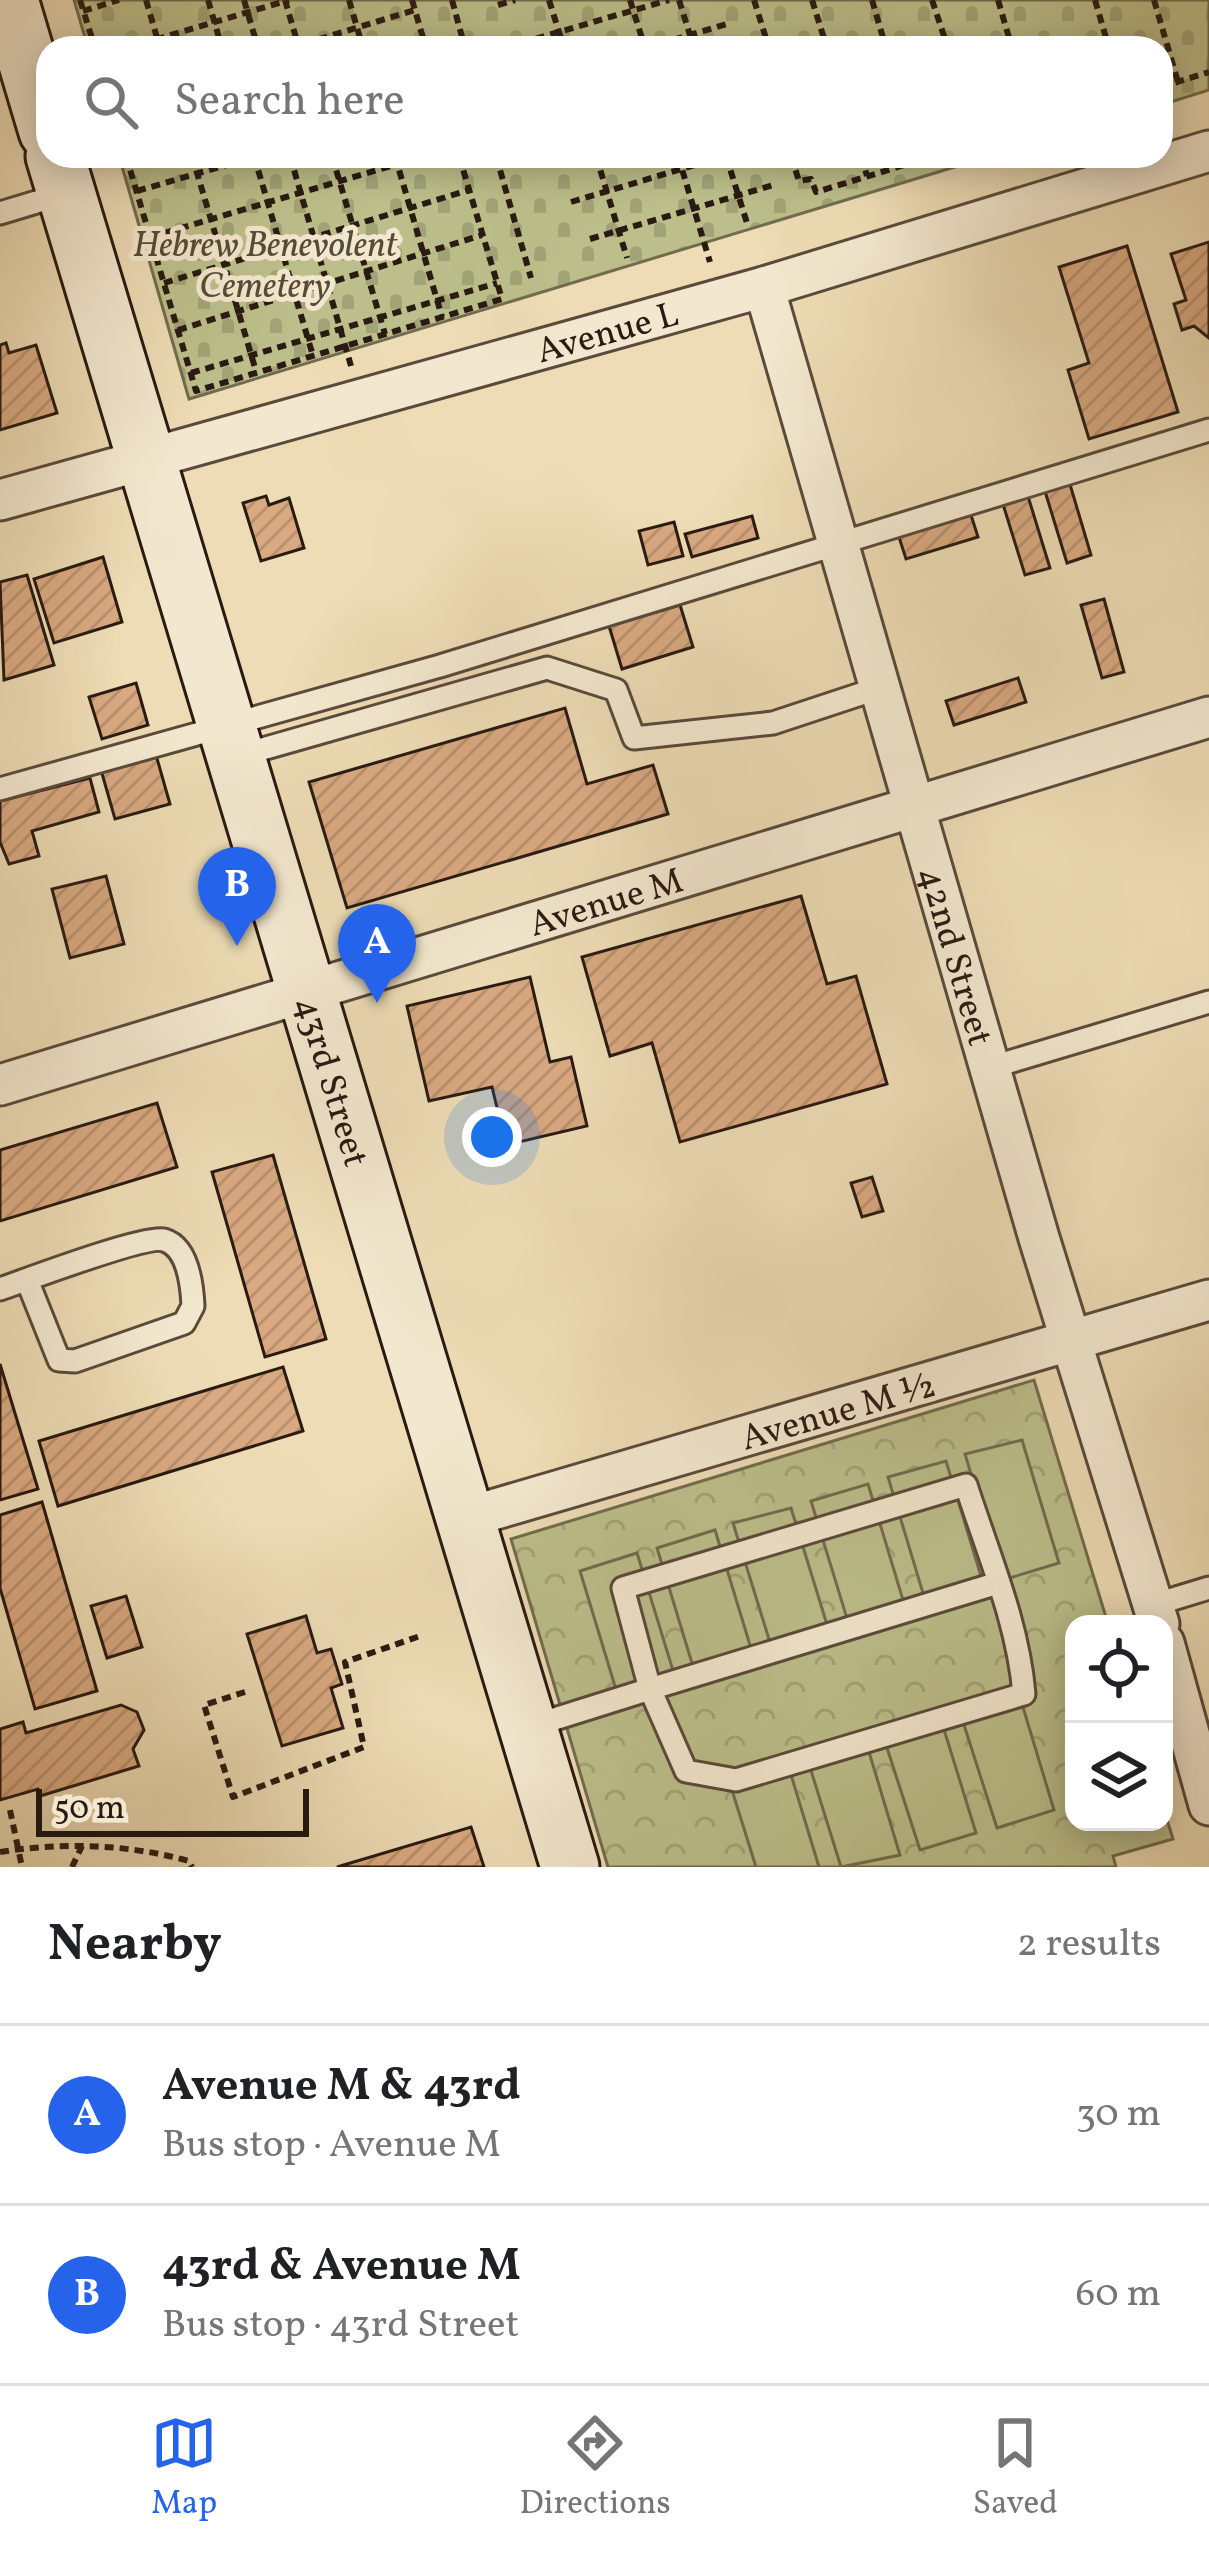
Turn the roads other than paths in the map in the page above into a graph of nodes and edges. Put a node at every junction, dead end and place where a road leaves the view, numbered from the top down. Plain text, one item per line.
1 (9, 0) edge
2 (36, 91) edge
3 (1209, 151) edge
4 (1173, 162) edge
5 (1153, 168) edge
6 (61, 175) edge
7 (0, 213) edge
8 (764, 287) junction
9 (1209, 430) edge
10 (144, 458) junction
11 (0, 500) edge
12 (838, 544) junction
13 (879, 688) junction
14 (1209, 717) edge
15 (227, 741) junction
16 (0, 789) edge
17 (914, 807) junction
18 (306, 992) junction
19 (1209, 1002) edge
20 (989, 1068) junction
21 (0, 1085) edge
22 (27, 1280) junction
23 (0, 1289) edge
24 (1209, 1300) edge
25 (1071, 1342) junction
26 (465, 1518) junction
27 (998, 1583) junction
28 (1209, 1588) edge
29 (1156, 1614) edge
30 (1173, 1675) edge
31 (650, 1689) junction
32 (528, 1727) junction
33 (1209, 1805) edge
34 (570, 1867) edge

1 - 2 street
3 - 4 street, Avenue L
5 - 8 street, Avenue L
6 - 7 lane
6 - 10 street, 43rd Street
8 - 10 street, Avenue L
8 - 12 street, 42nd Street
9 - 12 lane
10 - 11 street, Avenue L
10 - 15 street, 43rd Street
12 - 13 street, 42nd Street
12 - 15 lane
13 - 15 lane
13 - 17 street, 42nd Street
14 - 17 street, Avenue M
15 - 16 lane
15 - 18 street, 43rd Street
17 - 18 street, Avenue M
17 - 20 street, 42nd Street
18 - 21 street, Avenue M
18 - 26 street, 43rd Street
19 - 20 lane
20 - 25 street, 42nd Street
22 - 22 lane
22 - 23 lane
24 - 25 street, Avenue M ½
25 - 26 street, Avenue M ½
25 - 29 street, 42nd Street
26 - 32 street, 43rd Street
27 - 31 lane
27 - 31 lane
27 - 31 lane
28 - 29 lane
30 - 33 street
31 - 32 lane
32 - 34 street, 43rd Street

